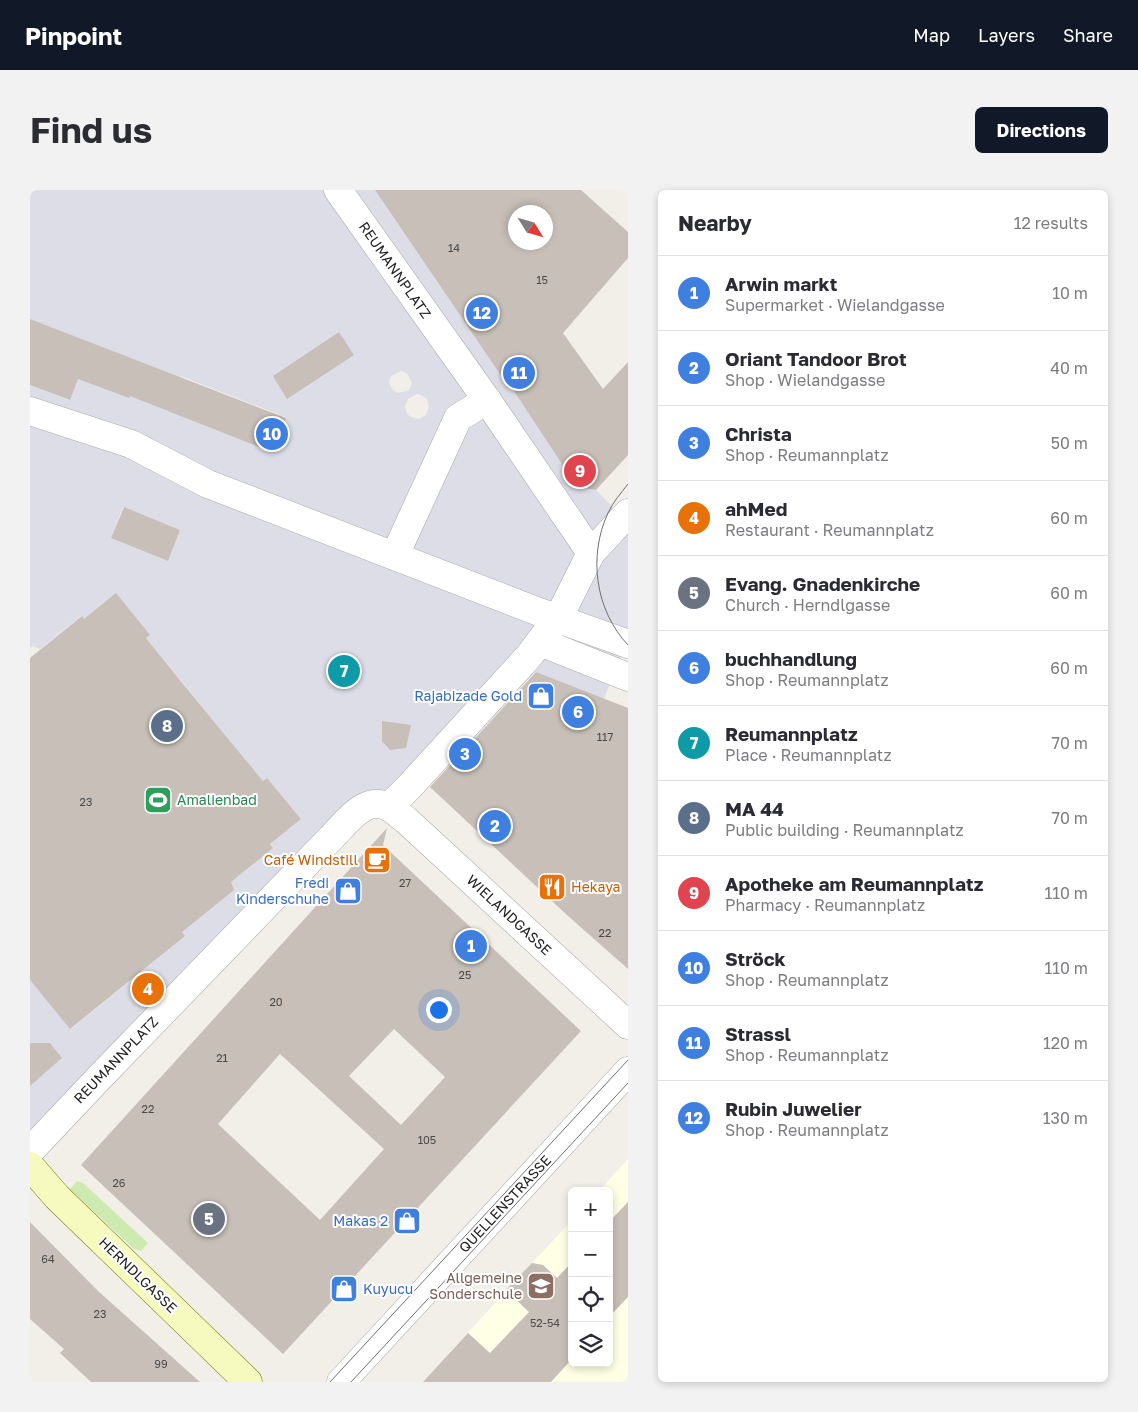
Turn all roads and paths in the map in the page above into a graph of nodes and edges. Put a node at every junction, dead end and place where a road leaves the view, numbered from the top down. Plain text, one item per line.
1 (338, 190) edge
2 (487, 400) junction
3 (30, 411) edge
4 (628, 513) edge
5 (591, 553) junction
6 (395, 555) junction
7 (558, 618) junction
8 (540, 642) junction
9 (628, 644) edge
10 (628, 678) edge
11 (389, 807) junction
12 (628, 1025) edge
13 (628, 1071) edge
14 (30, 1151) edge
15 (30, 1166) edge
16 (248, 1382) edge
17 (341, 1382) edge

1 - 2 street, REUMANNPLATZ
2 - 5 street, REUMANNPLATZ
2 - 6 street
3 - 6 street
4 - 5 street
5 - 7 street
6 - 7 street
7 - 8 street
7 - 9 street
8 - 10 street
8 - 11 street
11 - 12 street, WIELANDGASSE
11 - 14 street, REUMANNPLATZ
13 - 17 street, QUELLENSTRASSE
15 - 16 main road, HERNDLGASSE

